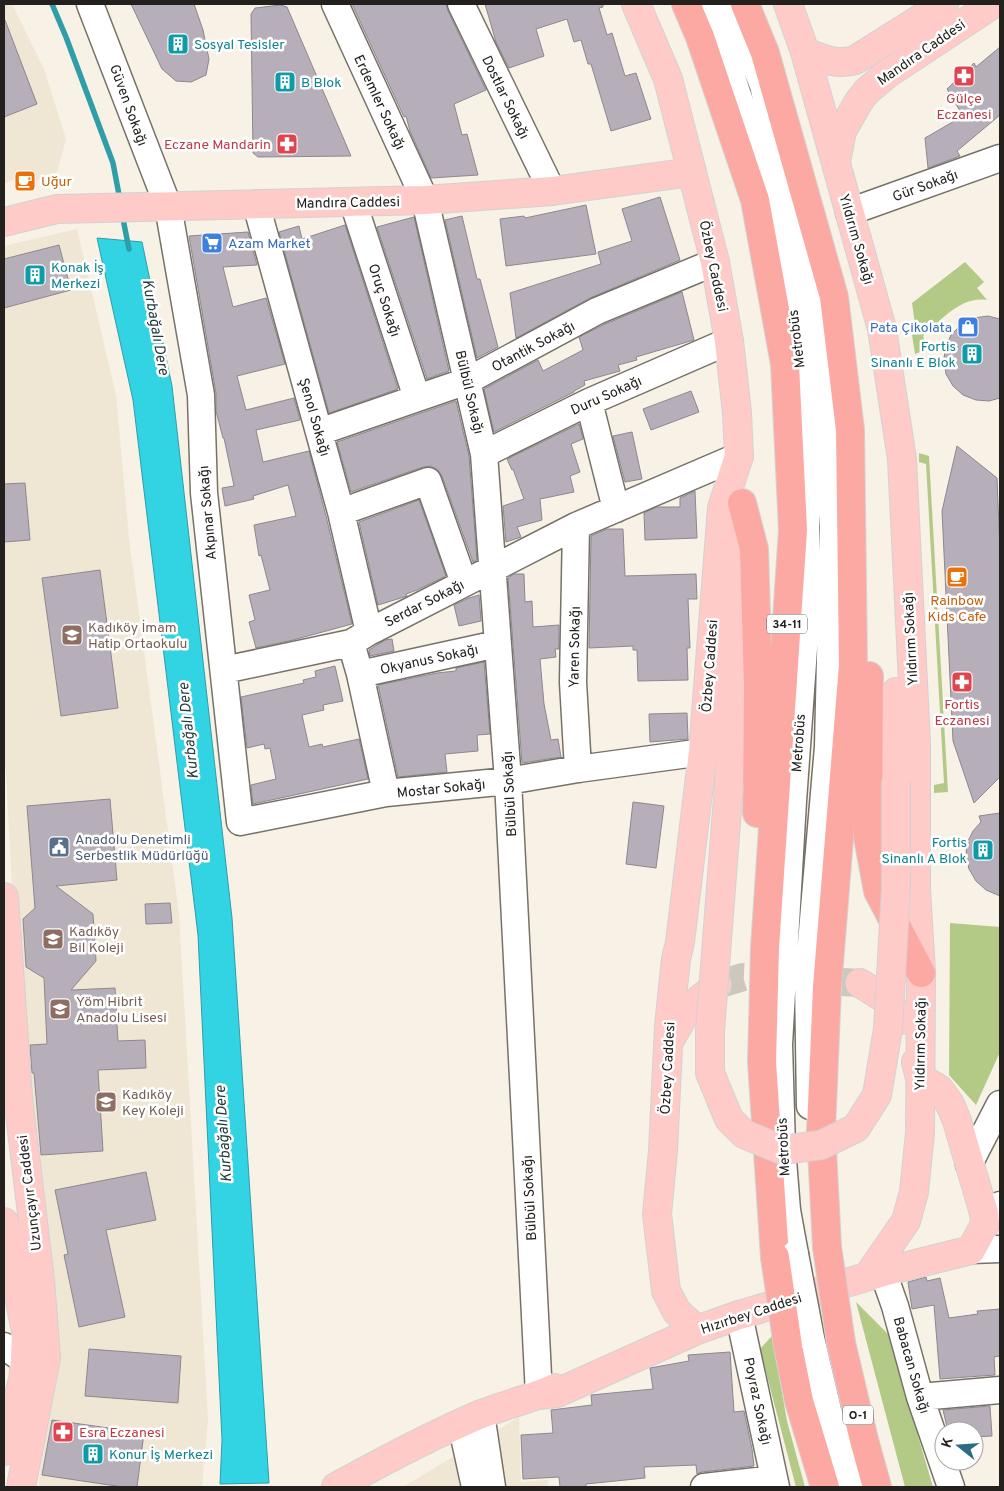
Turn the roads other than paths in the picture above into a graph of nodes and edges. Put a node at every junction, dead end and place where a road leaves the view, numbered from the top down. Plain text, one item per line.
1 (90, 4) edge
2 (335, 4) edge
3 (461, 4) edge
4 (636, 4) edge
5 (686, 4) edge
6 (707, 4) edge
7 (730, 4) edge
8 (745, 4) edge
9 (750, 4) edge
10 (788, 4) edge
11 (944, 4) edge
12 (993, 4) edge
13 (765, 52) junction
14 (805, 52) junction
15 (1000, 158) edge
16 (836, 162) junction
17 (692, 172) junction
18 (552, 191) junction
19 (425, 200) junction
20 (353, 202) junction
21 (256, 204) junction
22 (168, 206) junction
23 (849, 212) junction
24 (4, 222) edge
25 (715, 262) junction
26 (730, 341) junction
27 (467, 381) junction
28 (417, 398) junction
29 (589, 402) junction
30 (850, 430) junction
31 (319, 432) junction
32 (484, 454) junction
33 (739, 456) junction
34 (742, 504) junction
35 (616, 509) junction
36 (341, 512) junction
37 (576, 526) junction
38 (905, 531) junction
39 (493, 569) junction
40 (464, 583) junction
41 (360, 638) junction
42 (497, 644) junction
43 (224, 670) junction
44 (360, 674) junction
45 (702, 752) junction
46 (578, 769) junction
47 (508, 781) junction
48 (386, 793) junction
49 (240, 822) joint
50 (4, 897) edge
51 (765, 948) junction
52 (921, 973) junction
53 (860, 983) tunnel mouth
54 (717, 985) tunnel mouth
55 (668, 1042) junction
56 (920, 1078) junction
57 (1000, 1104) edge
58 (969, 1164) junction
59 (992, 1209) edge
60 (4, 1222) edge
61 (971, 1250) junction
62 (1000, 1250) edge
63 (804, 1251) junction
64 (876, 1274) junction
65 (666, 1292) junction
66 (739, 1315) junction
67 (697, 1330) junction
68 (817, 1340) junction
69 (15, 1354) edge
70 (1000, 1390) edge
71 (540, 1395) junction
72 (920, 1397) junction
73 (471, 1419) junction
74 (5, 1444) edge
75 (775, 1483) edge
76 (21, 1487) edge
77 (336, 1487) edge
78 (476, 1487) edge
79 (492, 1487) edge
80 (704, 1487) edge
81 (825, 1487) edge
82 (852, 1487) edge
83 (868, 1487) edge
84 (877, 1487) edge
85 (951, 1487) edge

1 - 22 street, Güven Sokağı
2 - 19 street, Erdemler Sokağı
3 - 18 street, Dostlar Sokağı
4 - 17 main road, Özbey Caddesi
5 - 51 highway, 34-11
6 - 63 street, Metrobüs
7 - 63 street, Metrobüs
8 - 13 highway
9 - 13 highway
10 - 14 main road, Yıldırım Sokağı
11 - 14 main road, Mandıra Caddesi
12 - 16 main road, Mandıra Caddesi
13 - 30 highway
14 - 16 main road, Yıldırım Sokağı
15 - 23 street, Gür Sokağı
16 - 23 main road, Yıldırım Sokağı
17 - 18 main road, Mandıra Caddesi
17 - 25 main road, Özbey Caddesi
18 - 19 main road, Mandıra Caddesi
19 - 20 main road, Mandıra Caddesi
19 - 27 street, Bülbül Sokağı
20 - 21 main road, Mandıra Caddesi
20 - 28 street, Oruç Sokağı
21 - 22 main road, Mandıra Caddesi
21 - 31 street, Şenol Sokağı
22 - 24 main road, Mandıra Caddesi
22 - 43 street, Akpınar Sokağı
23 - 38 main road, Yıldırım Sokağı
25 - 26 main road, Özbey Caddesi
25 - 27 street, Otantik Sokağı
26 - 29 street, Duru Sokağı
26 - 33 main road, Özbey Caddesi
27 - 28 street, Otantik Sokağı
27 - 32 street, Bülbül Sokağı
28 - 31 street, Otantik Sokağı
29 - 32 street, Duru Sokağı
29 - 35 street
30 - 52 highway
30 - 63 highway
31 - 36 street, Şenol Sokağı
32 - 39 street, Bülbül Sokağı
33 - 34 main road
33 - 35 street, Serdar Sokağı
33 - 45 main road, Özbey Caddesi
34 - 38 main road, bridge
34 - 51 highway
35 - 37 street, Serdar Sokağı
36 - 40 street
36 - 41 street, Şenol Sokağı
37 - 39 street, Serdar Sokağı
37 - 46 street, Yaren Sokağı
38 - 52 main road, Yıldırım Sokağı
39 - 40 street, Serdar Sokağı
39 - 42 street, Bülbül Sokağı
40 - 41 street, Serdar Sokağı
41 - 43 street, Serdar Sokağı
41 - 44 street, Şenol Sokağı
42 - 44 street, Okyanus Sokağı
42 - 47 street, Bülbül Sokağı
43 - 49 street, Akpınar Sokağı
44 - 48 street, Şenol Sokağı
45 - 46 street, Mostar Sokağı
45 - 55 main road, Özbey Caddesi
46 - 47 street, Mostar Sokağı
47 - 48 street, Mostar Sokağı
47 - 71 street, Bülbül Sokağı
48 - 49 street, Mostar Sokağı
50 - 76 main road, Uzunçayır Caddesi
51 - 63 highway, 34-11
52 - 56 main road, Yıldırım Sokağı
53 - 56 main road
54 - 55 main road
55 - 65 main road, Özbey Caddesi
56 - 58 main road
56 - 64 main road, Yıldırım Sokağı
57 - 58 street
58 - 59 main road
59 - 61 main road
60 - 69 main road, Uzunçayır Caddesi
61 - 62 street
61 - 64 main road, Hızırbey Caddesi
63 - 68 highway, O-1, bridge
63 - 68 highway, O-1, bridge
64 - 66 main road, Hızırbey Caddesi
64 - 72 street, Babacan Sokağı
65 - 67 main road, Özbey Caddesi
65 - 71 main road, Hızırbey Caddesi
66 - 67 main road, Hızırbey Caddesi
66 - 75 street, Poyraz Sokağı
67 - 71 main road, Hızırbey Caddesi
68 - 81 highway, O-1
68 - 82 street
68 - 83 street
68 - 84 highway, O-1
69 - 74 main road, Uzunçayır Caddesi
70 - 72 street
71 - 73 main road, Hızırbey Caddesi
72 - 85 street, Babacan Sokağı
73 - 77 main road, Hızırbey Caddesi
73 - 78 street
73 - 79 street
75 - 80 street

